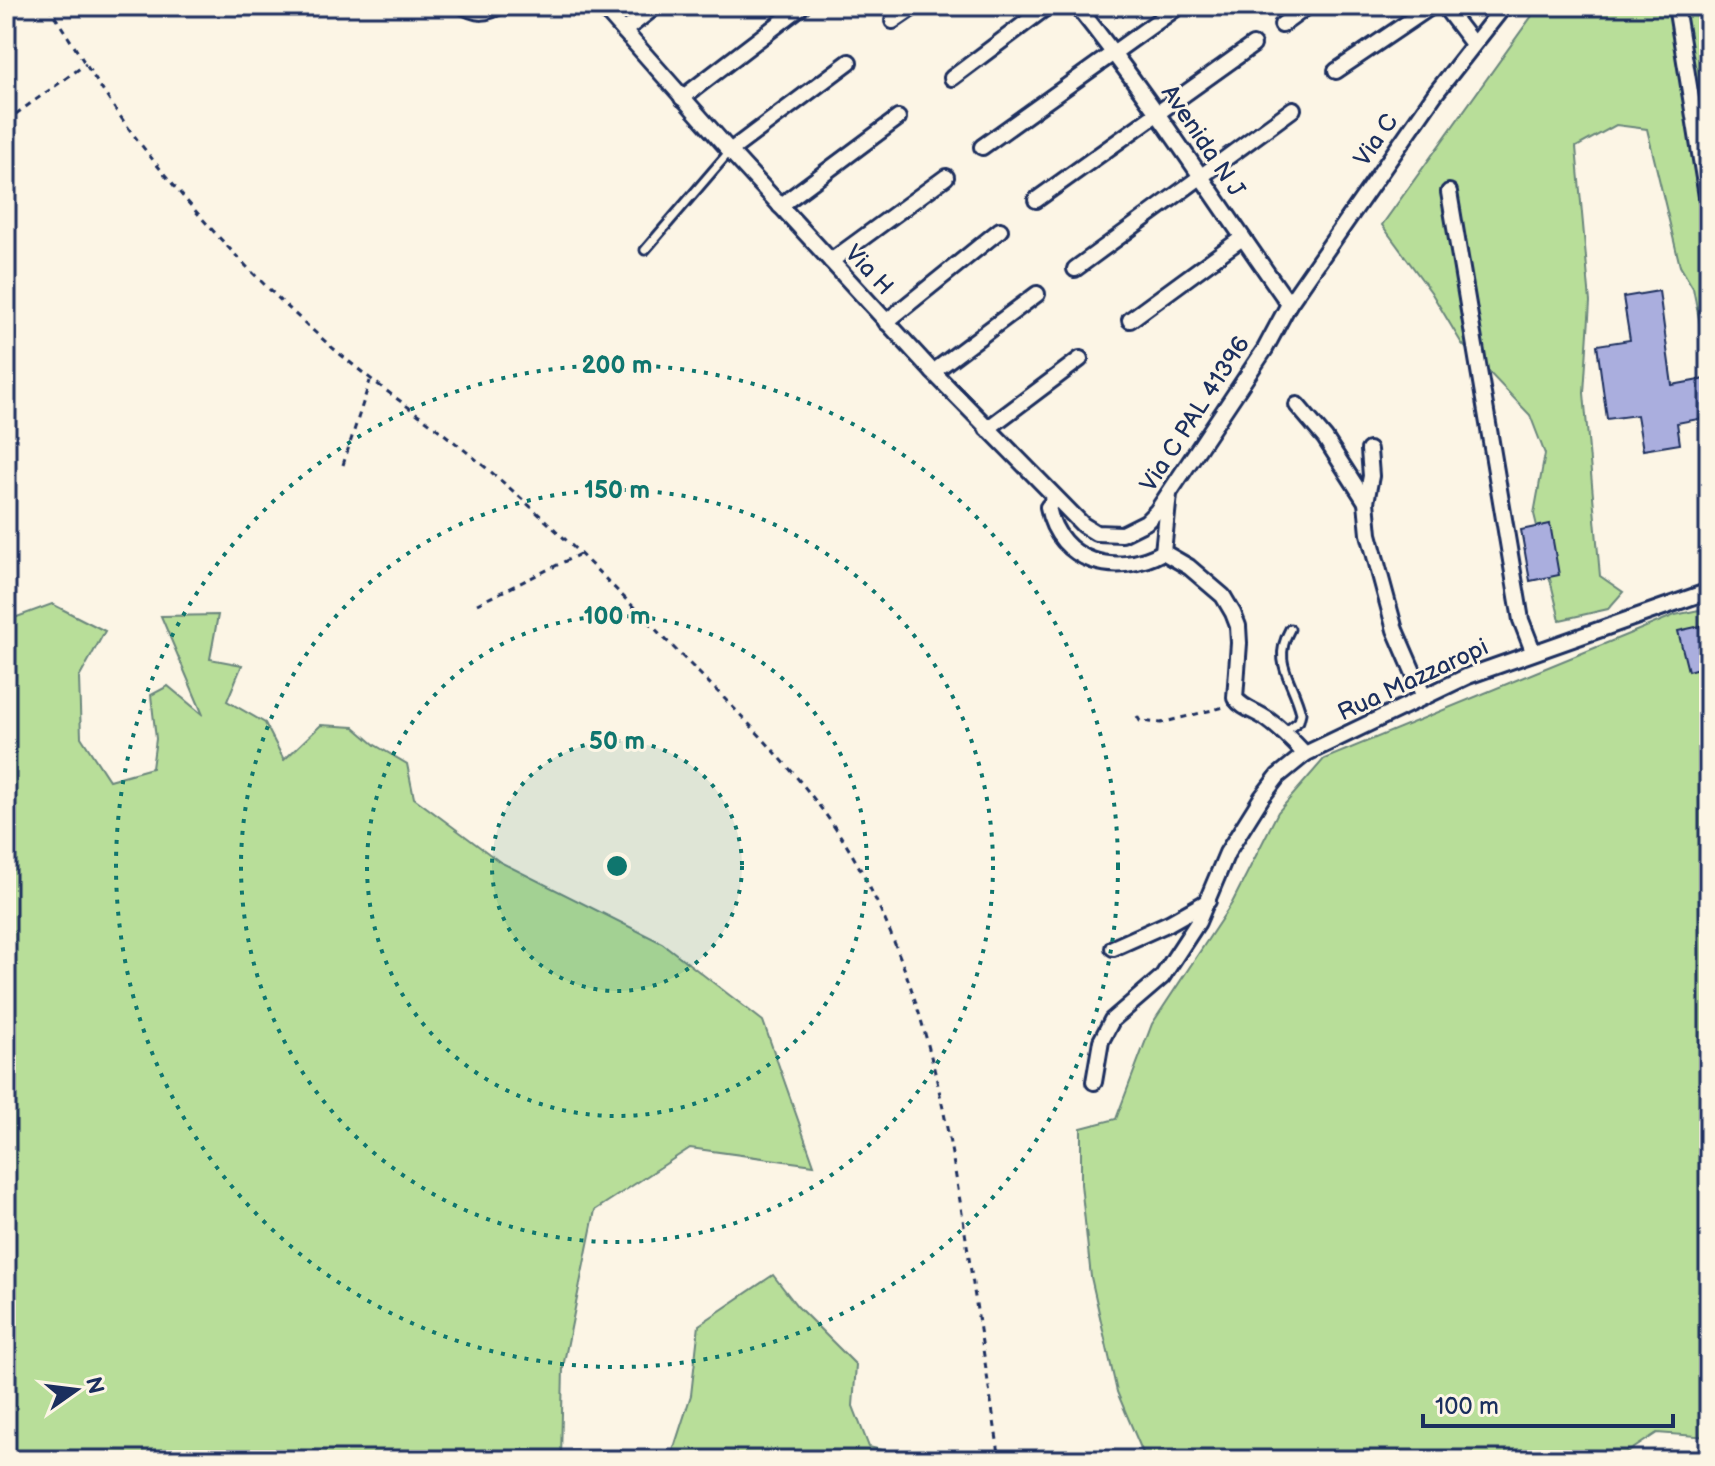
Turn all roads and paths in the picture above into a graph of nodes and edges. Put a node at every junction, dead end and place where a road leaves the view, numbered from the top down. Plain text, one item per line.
1 (48, 6) edge
2 (456, 6) edge
3 (507, 6) edge
4 (602, 6) edge
5 (656, 6) edge
6 (802, 6) edge
7 (915, 6) edge
8 (1048, 6) edge
9 (1077, 6) edge
10 (1179, 6) edge
11 (1308, 6) edge
12 (1432, 6) edge
13 (1444, 6) edge
14 (1504, 6) edge
15 (1676, 6) edge
16 (893, 21) dead end
17 (1282, 25) dead end
18 (624, 31) junction
19 (1473, 44) junction
20 (1253, 45) dead end
21 (1114, 52) junction
22 (849, 62) dead end
23 (86, 64) junction
24 (1336, 71) dead end
25 (952, 78) dead end
26 (682, 98) junction
27 (1293, 109) dead end
28 (1159, 114) junction
29 (898, 118) dead end
30 (6, 121) edge
31 (982, 147) dead end
32 (730, 151) junction
33 (946, 177) dead end
34 (1200, 178) junction
35 (1449, 192) dead end
36 (1036, 200) dead end
37 (780, 206) junction
38 (1709, 209) edge
39 (1000, 230) dead end
40 (1242, 238) junction
41 (645, 250) dead end
42 (831, 261) junction
43 (1075, 269) dead end
44 (1037, 294) dead end
45 (1289, 304) junction
46 (1130, 320) dead end
47 (886, 322) junction
48 (1080, 359) dead end
49 (933, 372) junction
50 (371, 380) junction
51 (1297, 405) dead end
52 (987, 429) junction
53 (1369, 450) dead end
54 (343, 465) dead end
55 (1169, 494) junction
56 (1055, 499) junction
57 (1366, 502) junction
58 (1122, 534) joint
59 (1163, 552) junction
60 (580, 554) junction
61 (1709, 591) edge
62 (477, 604) dead end
63 (1290, 629) dead end
64 (1533, 651) junction
65 (1424, 697) junction
66 (1240, 704) junction
67 (1137, 716) dead end
68 (1285, 732) junction
69 (1305, 754) junction
70 (1208, 901) junction
71 (1113, 948) dead end
72 (1094, 1082) dead end
73 (1000, 1460) edge

1 - 23 path
2 - 3 lane
4 - 18 street, Via H
5 - 18 street
6 - 26 street
7 - 16 street
8 - 25 street
9 - 21 street, Avenida N J
10 - 21 street
11 - 17 street
12 - 24 street
13 - 19 street
14 - 19 street, Via C
15 - 38 street
18 - 26 street, Via H
19 - 45 street, Via C
20 - 28 street
21 - 28 street, Avenida N J
21 - 31 street
22 - 32 street
23 - 30 path
23 - 50 path
26 - 32 street, Via H
27 - 34 street
28 - 34 street, Avenida N J
28 - 36 street
29 - 37 street
32 - 37 street, Via H
32 - 41 lane
33 - 42 street
34 - 40 street, Avenida N J
34 - 43 street
35 - 64 street
37 - 42 street, Via H
39 - 47 street
40 - 45 street, Avenida N J
40 - 46 street
42 - 47 street, Via H
44 - 49 street
45 - 55 street, Via C PAL 41396
47 - 49 street, Via H
48 - 52 street
49 - 52 street, Via H
50 - 54 path
50 - 60 path
51 - 57 street
52 - 56 street, Via H
53 - 57 street
55 - 58 street, Via C PAL 41396
55 - 59 street
56 - 58 street, Via H
56 - 59 street
57 - 65 street
59 - 66 street
60 - 62 path
60 - 73 path
61 - 64 street, Rua Mazzaropi
63 - 68 lane
64 - 65 street, Rua Mazzaropi
65 - 69 street, Rua Mazzaropi
66 - 67 path
66 - 68 street
68 - 69 street
69 - 70 street, Rua Mazzaropi
70 - 71 street
70 - 72 street, Rua Mazzaropi

